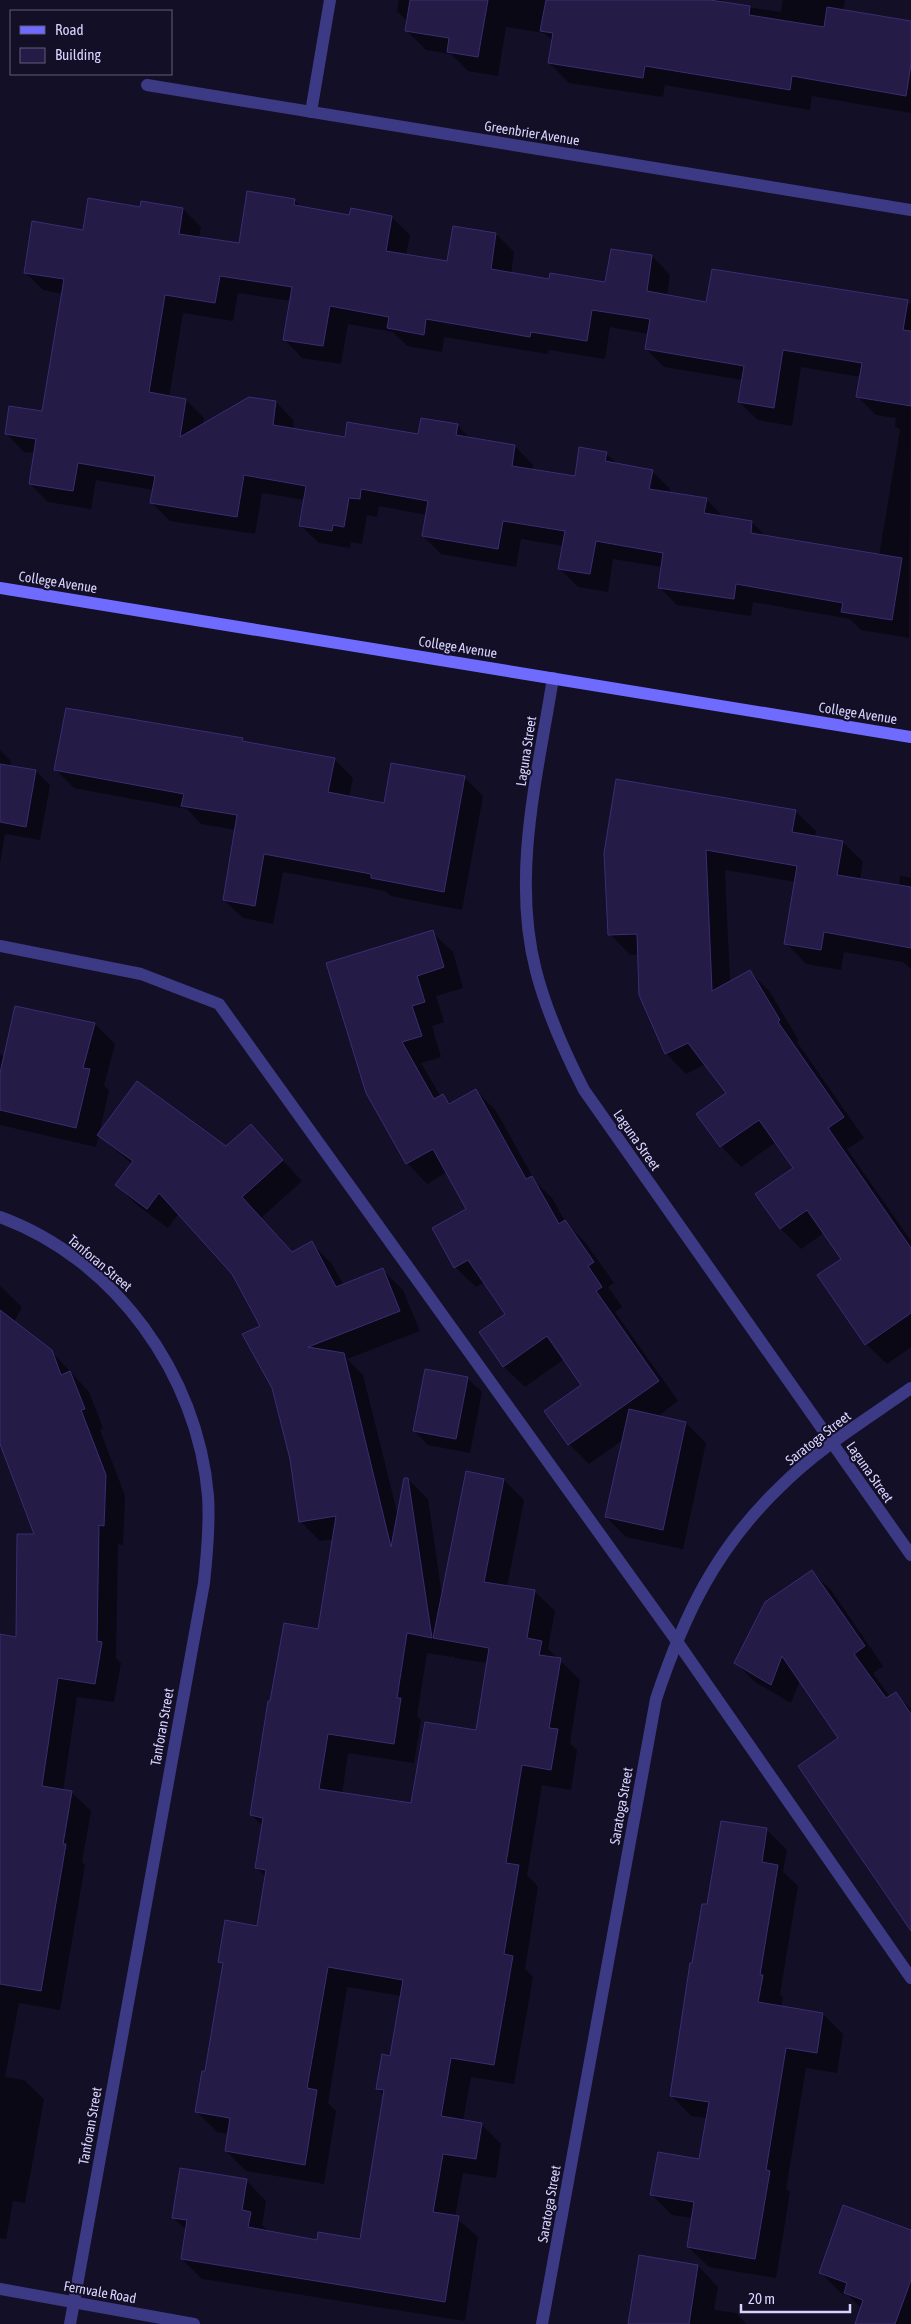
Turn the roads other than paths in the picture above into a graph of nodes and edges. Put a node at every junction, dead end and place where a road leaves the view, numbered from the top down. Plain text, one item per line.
1 (330, 0) edge
2 (147, 85) dead end
3 (311, 112) junction
4 (911, 210) edge
5 (0, 588) edge
6 (553, 678) junction
7 (911, 736) edge
8 (0, 946) edge
9 (0, 1217) edge
10 (911, 1388) edge
11 (832, 1444) junction
12 (911, 1555) edge
13 (676, 1640) junction
14 (911, 1978) edge
15 (0, 2289) edge
16 (74, 2302) junction
17 (70, 2324) edge
18 (194, 2324) edge
19 (542, 2324) edge

1 - 3 street
2 - 3 street, Greenbrier Avenue
3 - 4 street, Greenbrier Avenue
5 - 6 street, College Avenue
6 - 7 street, College Avenue
6 - 11 street, Laguna Street
8 - 13 street
9 - 16 street, Tanforan Street
10 - 11 street, Saratoga Street
11 - 12 street, Laguna Street
11 - 13 street, Saratoga Street
13 - 14 street
13 - 19 street, Saratoga Street
15 - 16 street, Fernvale Road
16 - 17 street, Tanforan Street
16 - 18 street, Fernvale Road

